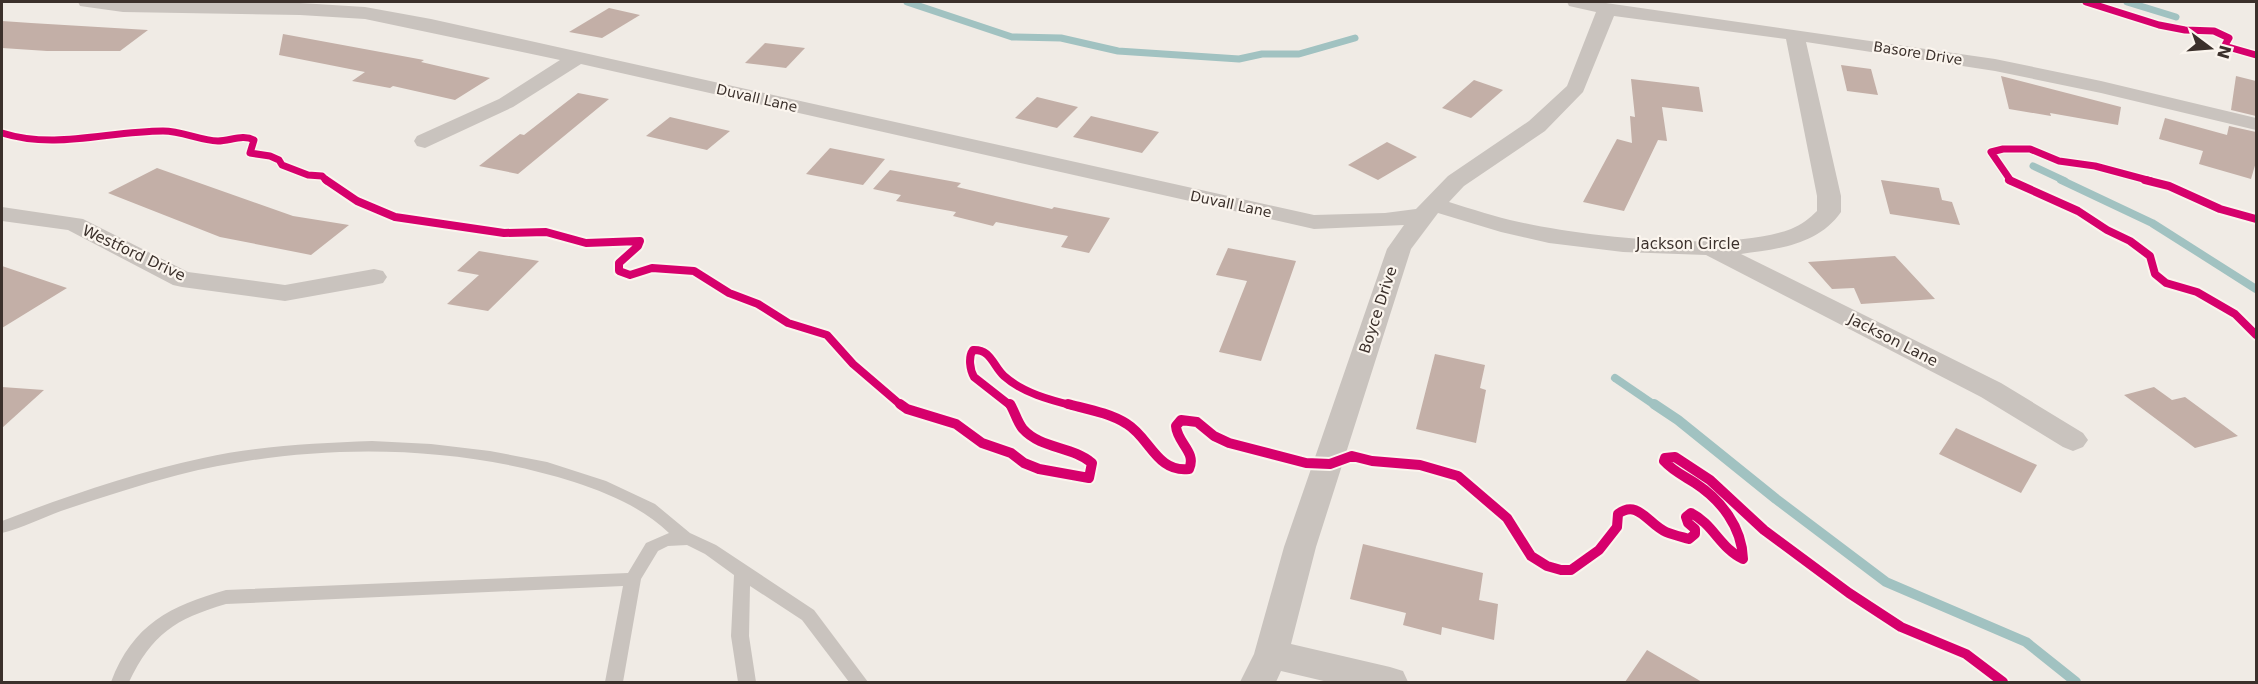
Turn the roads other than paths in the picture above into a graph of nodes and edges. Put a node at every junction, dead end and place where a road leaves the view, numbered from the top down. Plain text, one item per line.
1 (87, 2) edge
2 (1576, 2) edge
3 (1607, 9) junction
4 (1794, 34) junction
5 (577, 58) junction
6 (2256, 124) edge
7 (425, 141) dead end
8 (1428, 209) junction
9 (2, 214) edge
10 (1710, 248) junction
11 (374, 277) dead end
12 (2073, 440) dead end
13 (2, 527) edge
14 (684, 537) junction
15 (742, 572) junction
16 (633, 579) junction
17 (1265, 668) edge
18 (120, 682) edge
19 (614, 682) edge
20 (747, 682) edge
21 (859, 682) edge
22 (1390, 682) edge

1 - 5 street, Duvall Lane
2 - 3 street, Basore Drive
3 - 4 street, Basore Drive
3 - 8 street, Boyce Drive
4 - 6 street, Basore Drive
4 - 10 street, Jackson Circle
5 - 7 street
5 - 8 street, Duvall Lane
8 - 10 street, Jackson Circle
8 - 17 street, Boyce Drive
9 - 11 street, Westford Drive
10 - 12 street, Jackson Lane
13 - 14 lane
14 - 15 lane
14 - 16 lane
15 - 20 lane
15 - 21 lane
16 - 18 lane
16 - 19 lane
17 - 22 street

